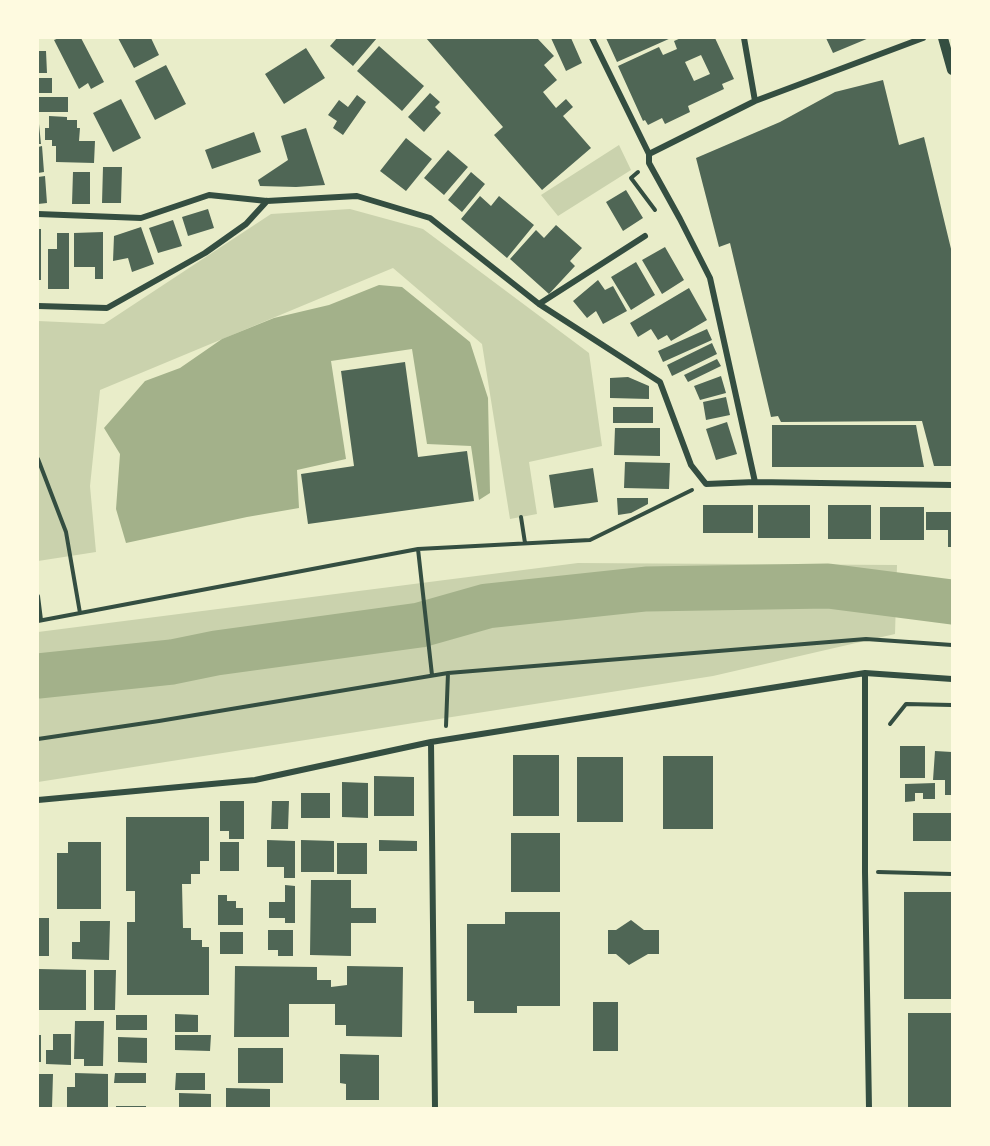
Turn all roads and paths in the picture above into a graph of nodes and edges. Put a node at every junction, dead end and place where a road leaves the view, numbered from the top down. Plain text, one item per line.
1 (592, 38) edge
2 (744, 38) edge
3 (923, 38) edge
4 (942, 38) edge
5 (952, 70) edge
6 (754, 101) junction
7 (649, 154) junction
8 (634, 181) dead end
9 (267, 201) junction
10 (38, 214) edge
11 (658, 215) dead end
12 (645, 236) dead end
13 (539, 304) junction
14 (38, 306) edge
15 (38, 459) edge
16 (754, 482) junction
17 (952, 485) edge
18 (690, 491) dead end
19 (521, 517) dead end
20 (525, 543) junction
21 (418, 549) junction
22 (38, 596) edge
23 (80, 613) junction
24 (39, 620) edge
25 (952, 645) edge
26 (448, 673) junction
27 (865, 673) junction
28 (432, 675) junction
29 (952, 679) edge
30 (952, 705) edge
31 (446, 711) dead end
32 (890, 724) dead end
33 (38, 739) edge
34 (431, 742) junction
35 (38, 800) edge
36 (865, 872) junction
37 (952, 874) edge
38 (435, 1108) edge
39 (869, 1108) edge

1 - 7 street
2 - 6 street
3 - 6 street
4 - 5 street
6 - 7 street
7 - 16 street
8 - 11 path
9 - 10 street
9 - 13 street
9 - 14 street
12 - 13 street
13 - 16 street
15 - 23 path
16 - 17 street
18 - 20 path
19 - 20 path
20 - 21 path
21 - 23 path
21 - 28 path
22 - 24 path
23 - 24 path
25 - 26 path
26 - 28 path
26 - 31 path
27 - 29 street
27 - 34 street
27 - 36 street
28 - 33 path
30 - 32 path
34 - 35 street
34 - 38 street
36 - 37 path
36 - 39 street

